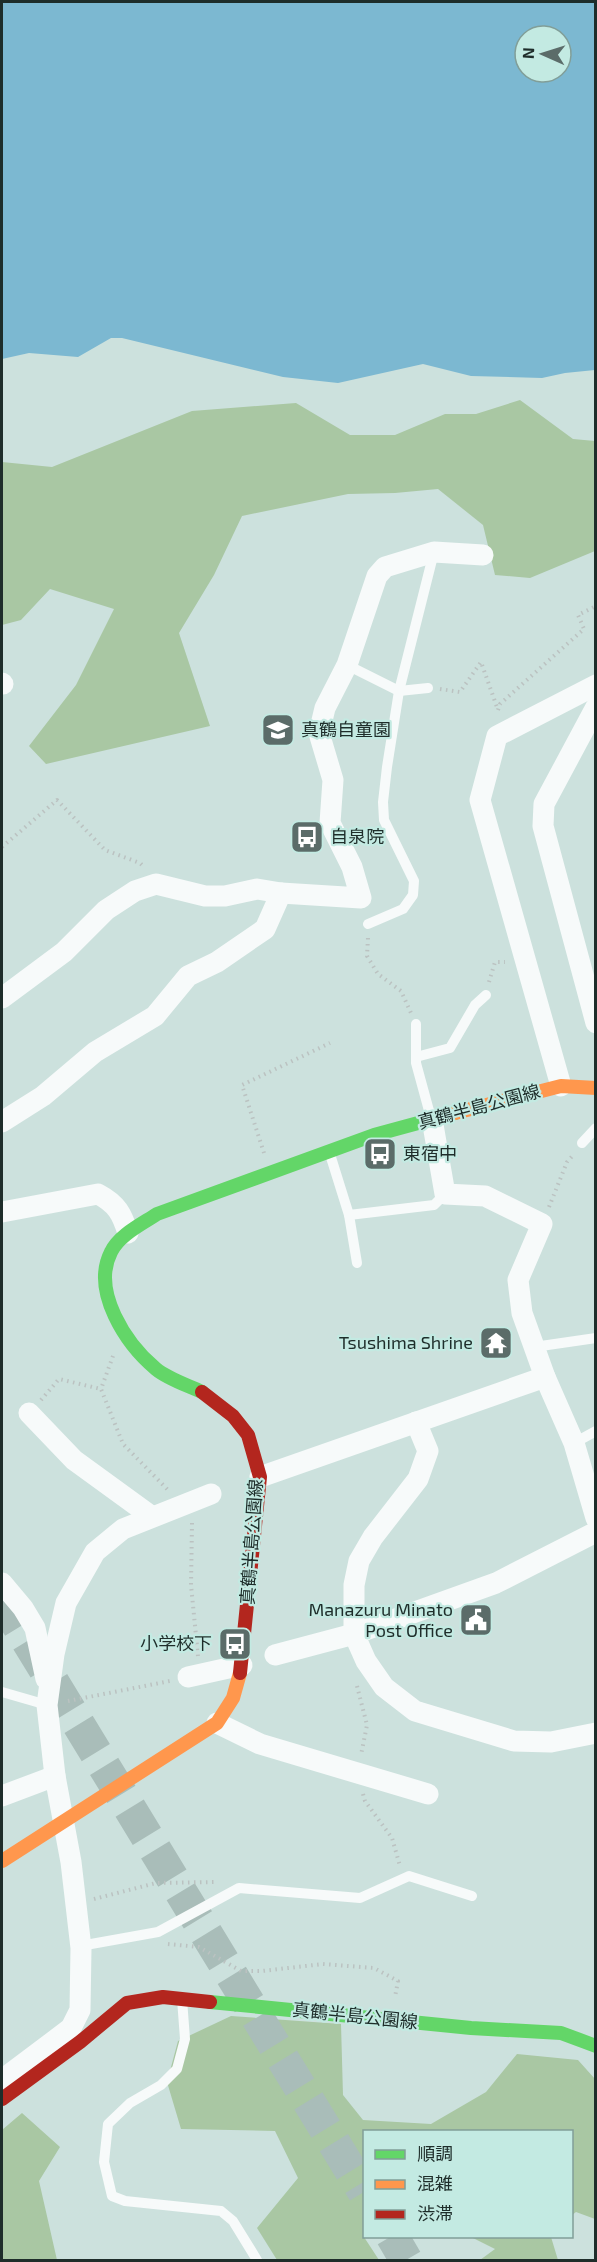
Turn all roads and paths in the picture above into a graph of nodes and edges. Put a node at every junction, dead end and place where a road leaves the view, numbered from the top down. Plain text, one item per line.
1 (435, 552) junction
2 (483, 555) dead end
3 (596, 606) edge
4 (347, 665) junction
5 (596, 685) edge
6 (428, 688) joint
7 (399, 691) junction
8 (596, 707) edge
9 (498, 710) junction
10 (497, 736) junction
11 (2, 847) edge
12 (156, 884) junction
13 (281, 893) junction
14 (368, 924) joint
15 (526, 963) junction
16 (486, 995) joint
17 (2, 998) edge
18 (596, 1023) edge
19 (416, 1024) joint
20 (330, 1043) dead end
21 (416, 1058) junction
22 (561, 1086) junction
23 (596, 1088) edge
24 (432, 1119) junction
25 (2, 1122) edge
26 (596, 1128) edge
27 (582, 1143) joint
28 (329, 1151) junction
29 (270, 1173) junction
30 (445, 1194) junction
31 (2, 1212) edge
32 (349, 1215) junction
33 (542, 1224) junction
34 (128, 1233) junction
35 (357, 1263) dead end
36 (121, 1328) junction
37 (596, 1338) edge
38 (534, 1347) junction
39 (545, 1377) junction
40 (101, 1389) junction
41 (29, 1413) joint
42 (416, 1422) junction
43 (596, 1431) edge
44 (574, 1443) junction
45 (260, 1477) junction
46 (195, 1499) junction
47 (151, 1516) junction
48 (596, 1518) edge
49 (596, 1532) edge
50 (2, 1583) edge
51 (354, 1634) junction
52 (275, 1655) dead end
53 (243, 1665) junction
54 (194, 1676) junction
55 (355, 1678) dead end
56 (2, 1692) edge
57 (47, 1695) junction
58 (217, 1723) junction
59 (596, 1733) edge
60 (357, 1773) junction
61 (55, 1776) junction
62 (428, 1794) dead end
63 (2, 1796) edge
64 (392, 1838) dead end
65 (2, 1861) edge
66 (239, 1888) junction
67 (472, 1896) dead end
68 (76, 1904) junction
69 (136, 1935) junction
70 (80, 1946) junction
71 (182, 1999) junction
72 (391, 2020) junction
73 (596, 2046) edge
74 (2, 2080) edge
75 (2, 2099) edge
76 (257, 2260) edge

1 - 2 street
1 - 4 street
1 - 7 lane
3 - 9 path
4 - 7 lane
4 - 13 street
5 - 10 street
6 - 7 lane
6 - 9 path
7 - 14 lane
8 - 18 street
9 - 10 path
10 - 15 street
11 - 12 path
12 - 13 street
12 - 17 street
13 - 25 street
14 - 19 path
15 - 16 path
15 - 22 street
16 - 21 lane
19 - 21 lane
20 - 29 path
21 - 24 lane
22 - 23 main road, 真鶴半島公園線
22 - 24 main road, 真鶴半島公園線
24 - 28 main road, 真鶴半島公園線
24 - 30 street
26 - 27 lane
27 - 33 path
28 - 29 main road, 真鶴半島公園線
28 - 32 lane
29 - 34 main road, 真鶴半島公園線
30 - 32 lane
30 - 33 street
31 - 34 street
32 - 35 lane
33 - 38 street
34 - 36 main road, 真鶴半島公園線
36 - 40 path
36 - 45 main road, 真鶴半島公園線
37 - 38 lane
38 - 39 street
39 - 42 street
39 - 44 street
40 - 41 path
40 - 46 path
41 - 47 street
42 - 45 street
42 - 51 street
43 - 44 lane
44 - 48 street
45 - 53 main road, 真鶴半島公園線
46 - 47 street
46 - 54 path
47 - 57 street
49 - 51 street
50 - 57 street
51 - 52 street
51 - 59 street
53 - 54 street
53 - 58 main road, 真鶴半島公園線
54 - 57 path
55 - 60 path
56 - 57 lane
57 - 61 street
58 - 60 street
58 - 65 main road, 真鶴半島公園線
60 - 62 street
60 - 64 path
61 - 63 street
61 - 68 street
66 - 67 lane
66 - 68 path
66 - 69 lane
68 - 70 street
69 - 70 lane
69 - 72 path
70 - 74 street
71 - 72 main road, 真鶴半島公園線
71 - 75 main road, 真鶴半島公園線
71 - 76 lane
72 - 73 main road, 真鶴半島公園線

